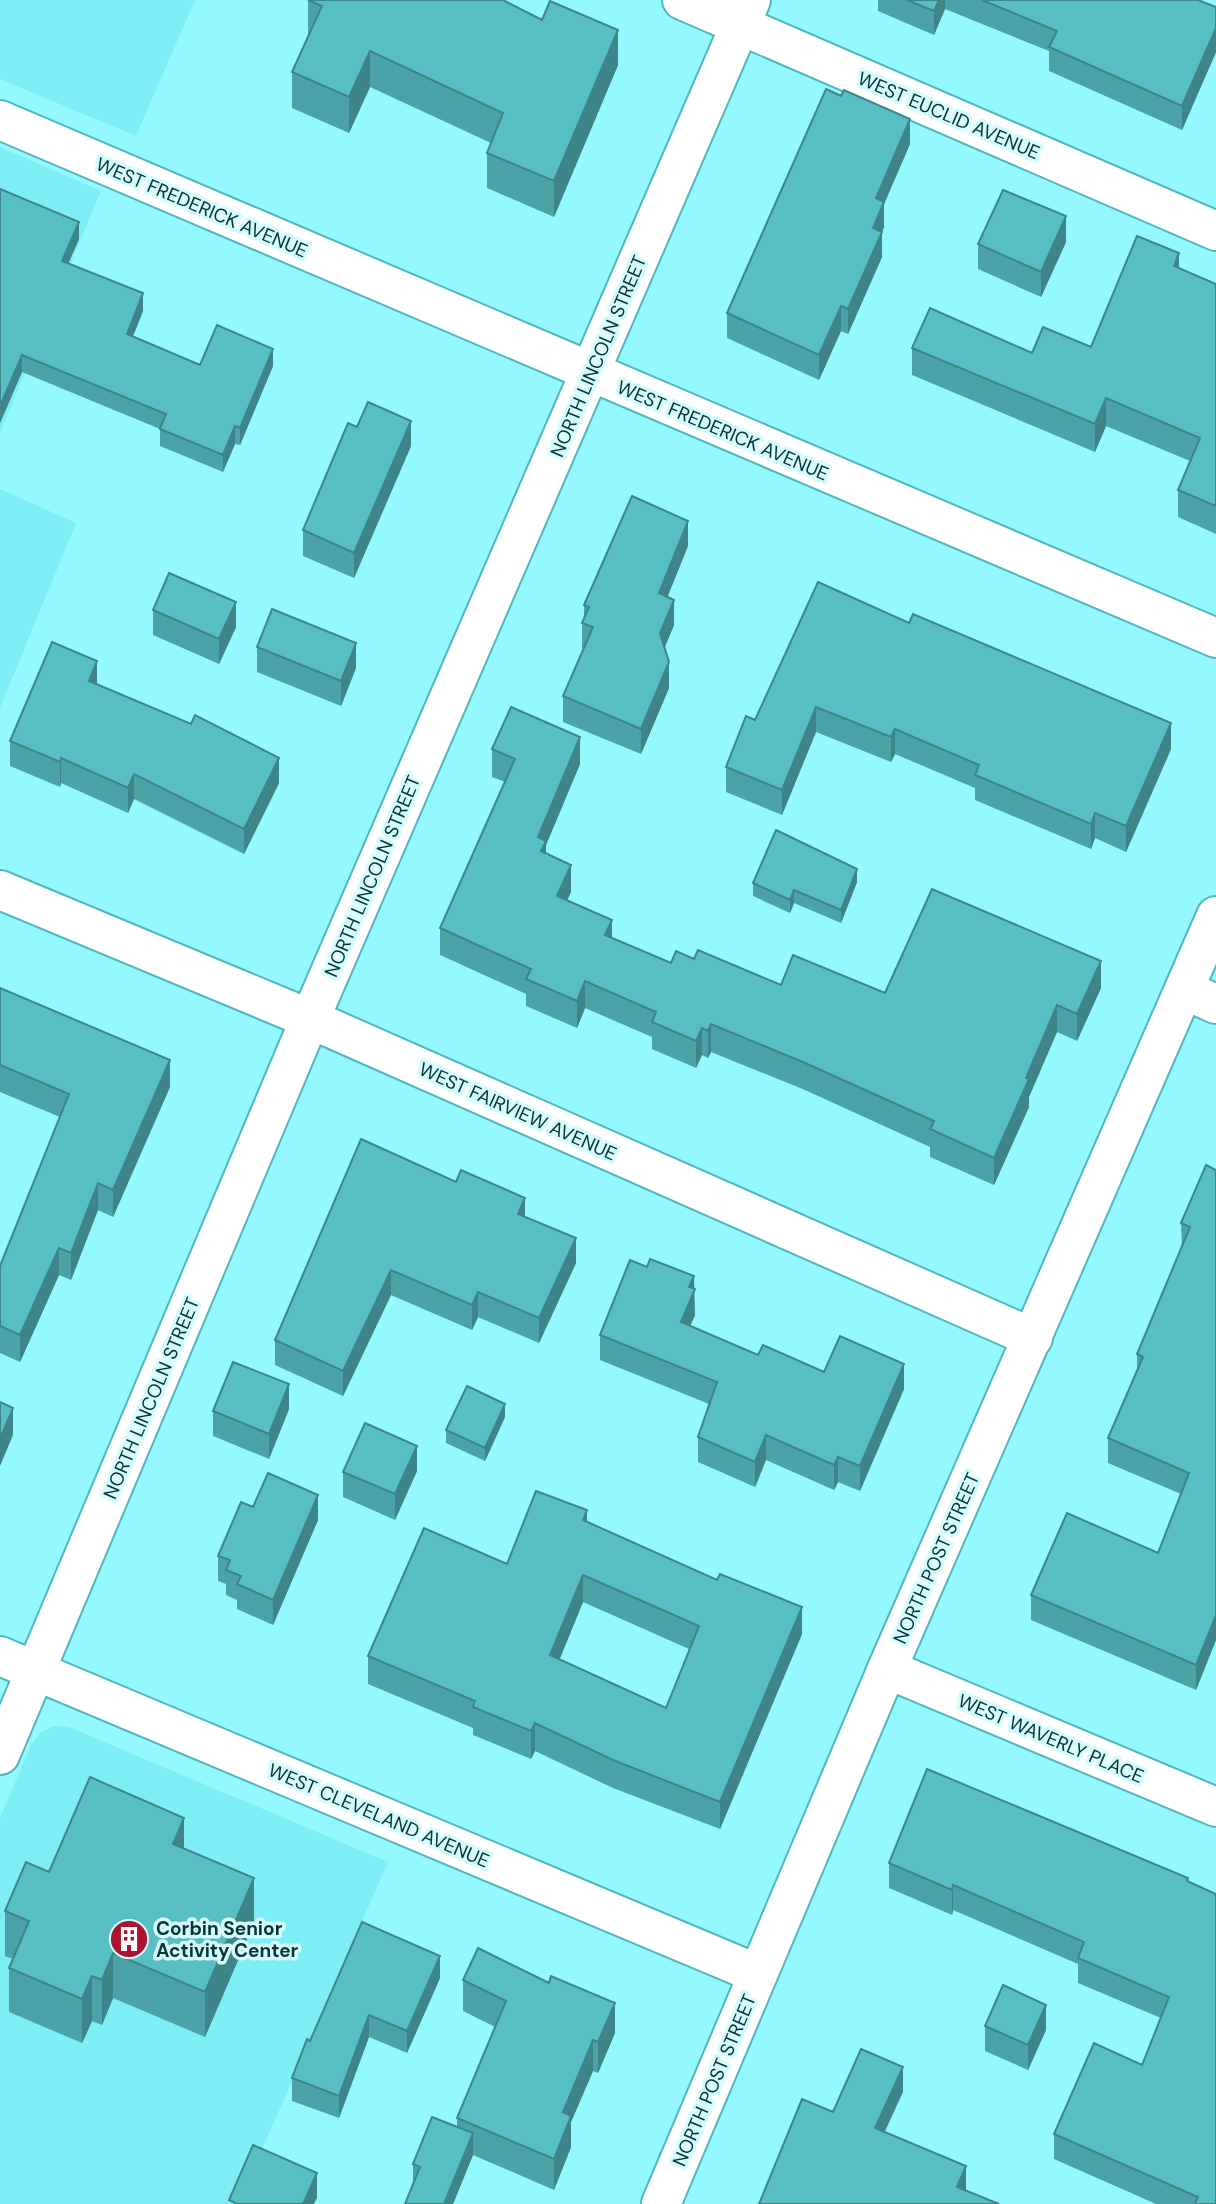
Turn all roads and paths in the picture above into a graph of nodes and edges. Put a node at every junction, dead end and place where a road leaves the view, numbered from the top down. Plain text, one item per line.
1 (682, 0) edge
2 (746, 13) edge
3 (0, 120) edge
4 (1216, 231) edge
5 (590, 373) junction
6 (1216, 638) edge
7 (0, 890) edge
8 (1216, 916) edge
9 (1200, 997) edge
10 (310, 1020) junction
11 (1032, 1338) junction
12 (0, 1656) edge
13 (887, 1669) junction
14 (36, 1671) junction
15 (0, 1755) edge
16 (1216, 1807) edge
17 (758, 1974) junction
18 (661, 2204) edge

1 - 2 street, WEST EUCLID AVENUE
2 - 4 street, WEST EUCLID AVENUE
2 - 5 street, NORTH LINCOLN STREET
3 - 5 street, WEST FREDERICK AVENUE
5 - 6 street, WEST FREDERICK AVENUE
5 - 10 street, NORTH LINCOLN STREET
7 - 10 street, WEST FAIRVIEW AVENUE
8 - 9 street, NORTH POST STREET
9 - 11 street, NORTH POST STREET
10 - 11 street, WEST FAIRVIEW AVENUE
10 - 14 street, NORTH LINCOLN STREET
11 - 13 street, NORTH POST STREET
12 - 14 street, WEST CLEVELAND AVENUE
13 - 16 street, WEST WAVERLY PLACE
13 - 17 street, NORTH POST STREET
14 - 15 street, NORTH LINCOLN STREET
14 - 17 street, WEST CLEVELAND AVENUE
17 - 18 street, NORTH POST STREET

